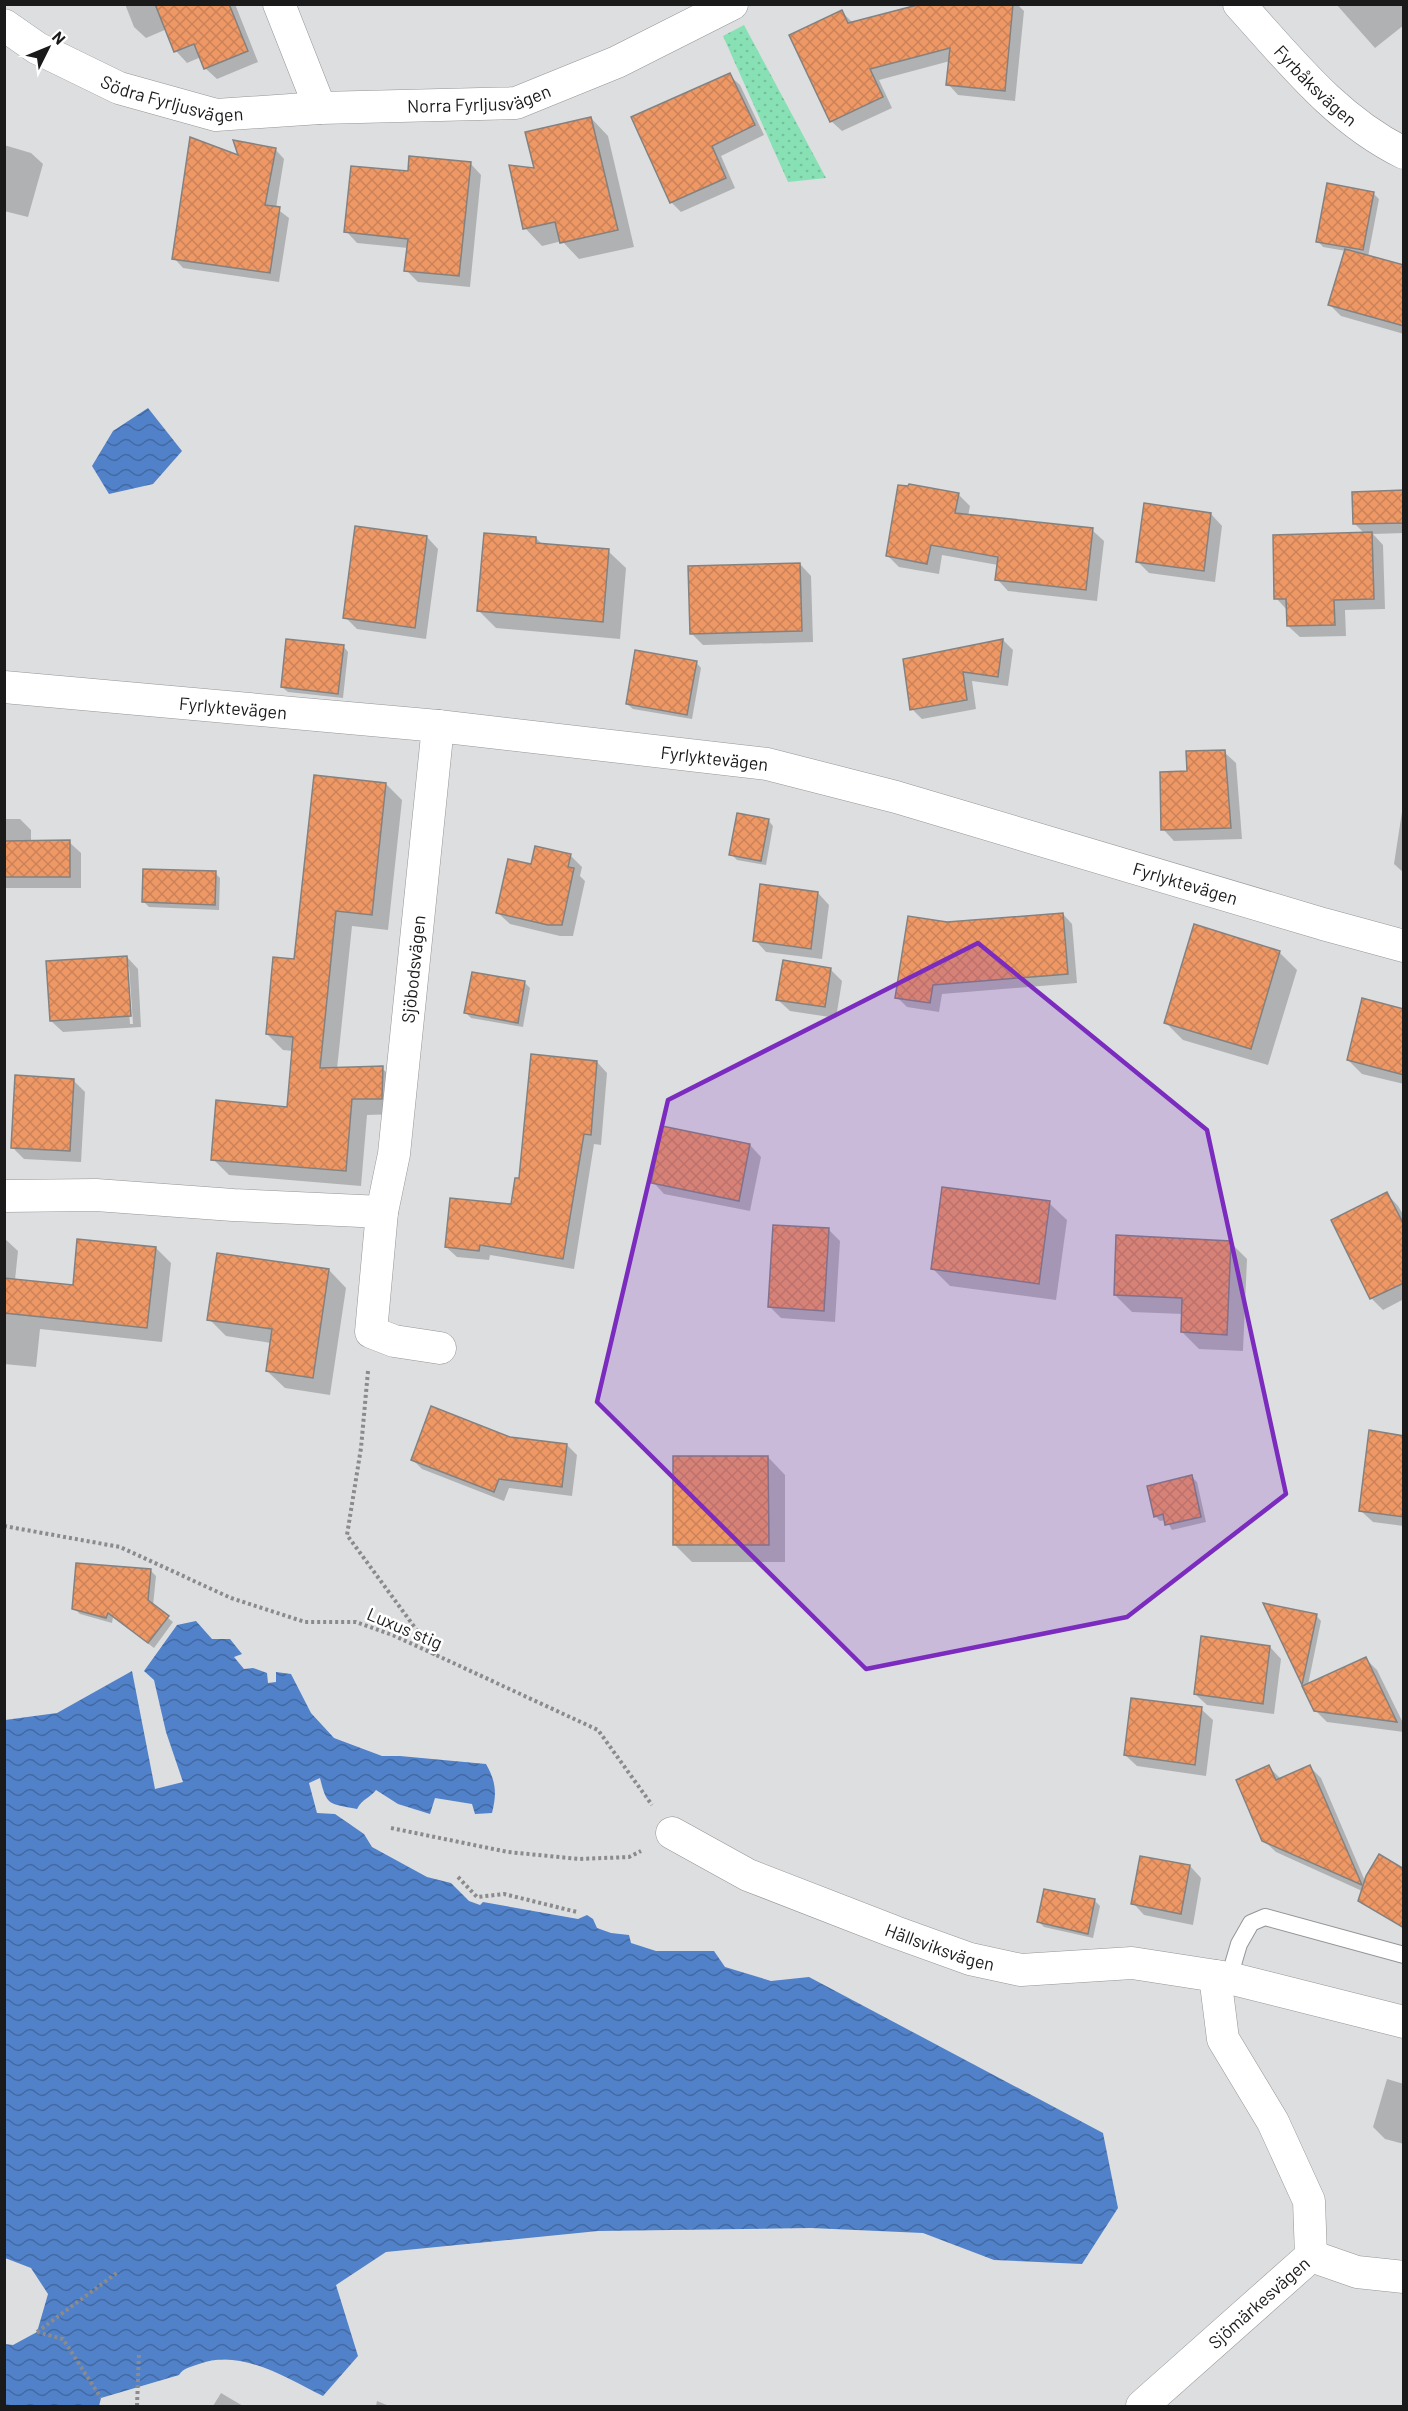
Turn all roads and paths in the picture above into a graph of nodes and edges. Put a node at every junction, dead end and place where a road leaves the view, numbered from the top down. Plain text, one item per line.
1 (279, 4) edge
2 (732, 4) edge
3 (1239, 4) edge
4 (4, 25) edge
5 (320, 108) junction
6 (1404, 153) edge
7 (4, 687) edge
8 (438, 726) junction
9 (1404, 946) edge
10 (4, 1196) edge
11 (382, 1212) junction
12 (371, 1332) junction
13 (440, 1348) dead end
14 (4, 1526) edge
15 (436, 1656) junction
16 (391, 1828) dead end
17 (672, 1833) junction
18 (458, 1877) dead end
19 (578, 1912) dead end
20 (1404, 1955) edge
21 (1222, 1977) junction
22 (1404, 2022) edge
23 (1311, 2256) junction
24 (118, 2272) dead end
25 (1404, 2277) edge
26 (139, 2352) dead end
27 (101, 2398) dead end
28 (137, 2406) edge
29 (1142, 2406) edge

1 - 5 street
2 - 5 street, Norra Fyrljusvägen
3 - 6 street, Fyrbåksvägen
4 - 5 street, Södra Fyrljusvägen
7 - 8 street, Fyrlyktevägen
8 - 9 street, Fyrlyktevägen
8 - 11 street, Sjöbodsvägen
10 - 11 street
11 - 12 street, Sjöbodsvägen
12 - 13 street
12 - 15 path
14 - 15 path, Luxus stig
15 - 17 path, Luxus stig
16 - 17 path
17 - 21 street, Hällsviksvägen
18 - 19 path
20 - 21 lane
21 - 22 street, Hällsviksvägen
21 - 23 street, Sjömärkesvägen
23 - 25 street
23 - 29 street, Sjömärkesvägen
24 - 27 path
26 - 28 path

